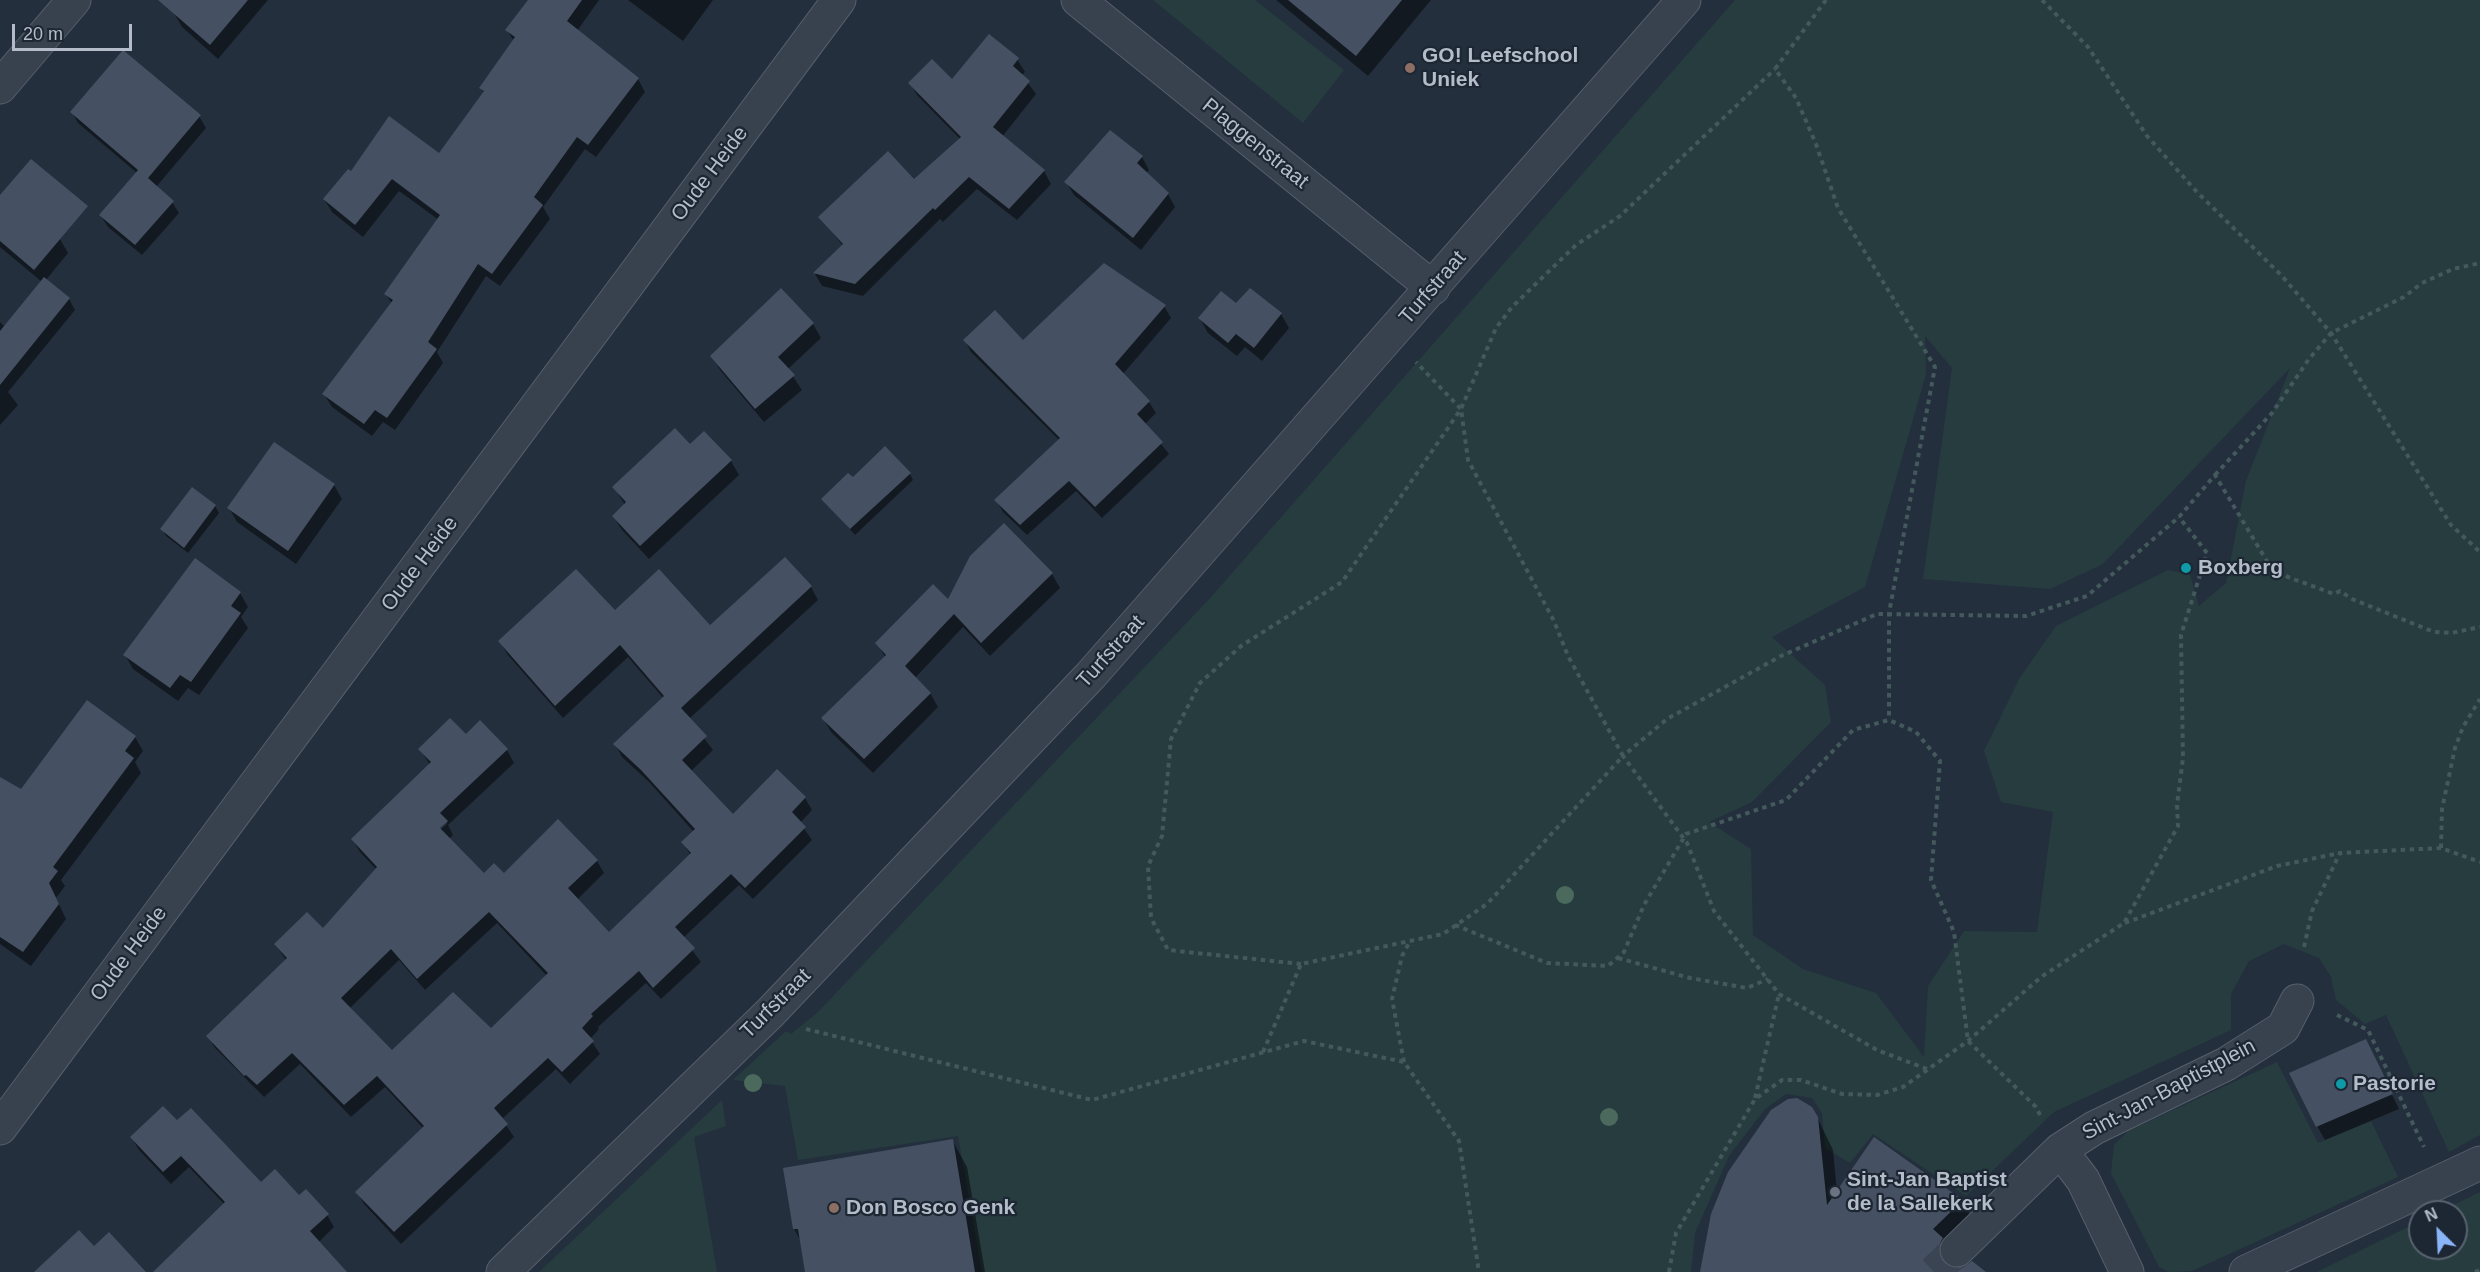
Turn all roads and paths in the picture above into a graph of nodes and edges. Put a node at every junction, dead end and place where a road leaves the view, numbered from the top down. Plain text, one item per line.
1 (74, 0) edge
2 (839, 0) edge
3 (1078, 0) edge
4 (1684, 0) edge
5 (1826, 0) edge
6 (2042, 0) edge
7 (1775, 69) junction
8 (0, 87) edge
9 (2480, 263) edge
10 (1433, 288) junction
11 (2331, 333) junction
12 (1415, 361) dead end
13 (1461, 409) junction
14 (2215, 475) junction
15 (2179, 517) junction
16 (2480, 552) edge
17 (1889, 613) junction
18 (2480, 627) edge
19 (2480, 699) edge
20 (1889, 720) junction
21 (1623, 756) junction
22 (1683, 839) junction
23 (2441, 848) junction
24 (2340, 853) junction
25 (2480, 862) edge
26 (2124, 923) junction
27 (1455, 925) junction
28 (1410, 941) junction
29 (2304, 947) dead end
30 (1618, 957) junction
31 (1301, 964) junction
32 (1768, 979) junction
33 (1779, 994) junction
34 (2297, 1001) dead end
35 (2337, 1015) dead end
36 (799, 1027) dead end
37 (1968, 1041) junction
38 (1263, 1052) junction
39 (1404, 1062) junction
40 (1927, 1069) junction
41 (1755, 1099) junction
42 (2044, 1122) dead end
43 (0, 1128) edge
44 (2060, 1150) junction
45 (2427, 1154) dead end
46 (2480, 1164) edge
47 (1957, 1250) tunnel mouth
48 (2480, 1270) edge
49 (503, 1272) edge
50 (1479, 1272) edge
51 (1669, 1272) edge
52 (2127, 1272) edge
53 (2246, 1272) edge
54 (2475, 1272) edge

1 - 8 street
2 - 43 street, Oude Heide
3 - 10 street, Plaggenstraat
4 - 10 street, Turfstraat
5 - 7 path
6 - 11 path
7 - 13 path
7 - 17 path
9 - 11 path
10 - 49 street, Turfstraat
11 - 14 path
11 - 16 path
12 - 13 path
13 - 21 path
13 - 31 path
14 - 15 path
14 - 18 path
15 - 17 path
15 - 26 path
17 - 20 path
17 - 21 path
19 - 23 path
20 - 22 path
20 - 37 path
21 - 22 path
21 - 27 path
22 - 30 path
22 - 32 path
23 - 24 path
23 - 25 path
24 - 26 path
24 - 29 path
26 - 37 path
27 - 28 path
27 - 30 path
28 - 31 path
28 - 39 path
30 - 32 path
31 - 38 path
32 - 33 path
33 - 40 path
33 - 41 path
34 - 44 street, Sint-Jan-Baptistplein
35 - 45 path
36 - 38 path
37 - 40 path
37 - 42 path
38 - 39 path
39 - 50 path
40 - 41 path
41 - 51 path
44 - 47 street, Sint-Jan-Baptistplein
44 - 52 street, Sint-Jan-Baptistplein
46 - 53 street
48 - 54 path

